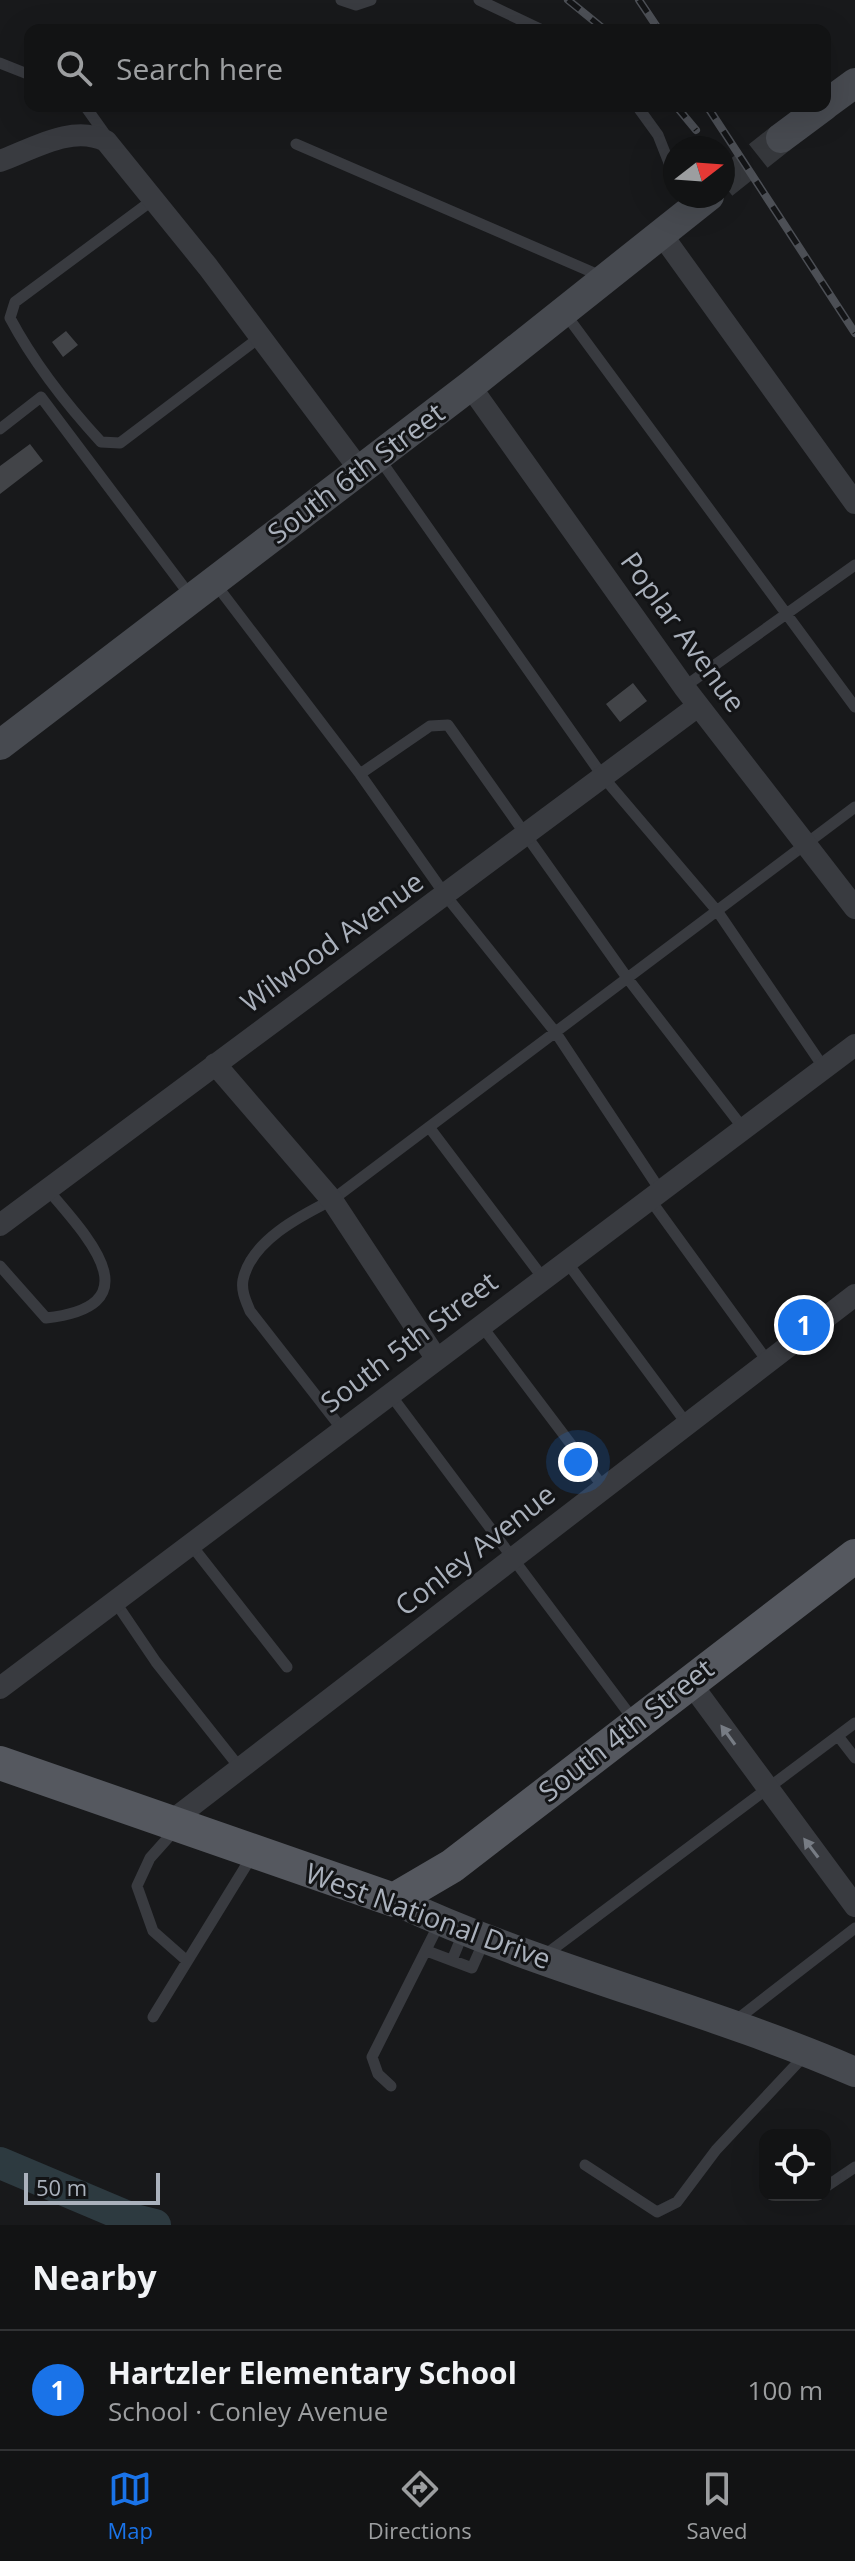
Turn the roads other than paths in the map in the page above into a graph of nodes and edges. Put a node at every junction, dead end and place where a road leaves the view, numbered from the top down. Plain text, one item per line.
1 (341, 0) edge
2 (371, 0) edge
3 (479, 0) edge
4 (529, 24) edge
5 (0, 63) edge
6 (24, 73) edge
7 (89, 112) edge
8 (641, 112) edge
9 (818, 112) edge
10 (781, 138) tunnel mouth
11 (296, 144) dead end
12 (663, 148) edge
13 (117, 151) junction
14 (0, 161) edge
15 (155, 199) junction
16 (689, 208) edge
17 (662, 235) junction
18 (605, 278) junction
19 (562, 310) junction
20 (260, 337) junction
21 (470, 386) junction
22 (0, 429) edge
23 (369, 463) junction
24 (855, 503) edge
25 (855, 565) edge
26 (203, 590) junction
27 (787, 617) junction
28 (684, 687) junction
29 (698, 706) junction
30 (855, 707) edge
31 (0, 745) edge
32 (360, 774) junction
33 (604, 778) junction
34 (855, 807) edge
35 (525, 835) junction
36 (806, 845) junction
37 (446, 896) junction
38 (855, 908) edge
39 (718, 912) junction
40 (628, 979) junction
41 (556, 1033) junction
42 (855, 1045) edge
43 (215, 1064) junction
44 (824, 1068) junction
45 (429, 1127) junction
46 (743, 1128) junction
47 (48, 1190) junction
48 (654, 1194) junction
49 (332, 1200) junction
50 (0, 1225) edge
51 (566, 1261) junction
52 (0, 1266) edge
53 (543, 1278) junction
54 (855, 1295) edge
55 (481, 1324) junction
56 (436, 1358) junction
57 (768, 1362) junction
58 (389, 1393) junction
59 (687, 1424) junction
60 (342, 1429) junction
61 (604, 1488) junction
62 (192, 1546) junction
63 (855, 1556) edge
64 (511, 1560) junction
65 (116, 1603) junction
66 (287, 1667) dead end
67 (689, 1681) junction
68 (0, 1688) edge
69 (636, 1723) junction
70 (855, 1723) edge
71 (838, 1736) junction
72 (855, 1758) edge
73 (0, 1763) edge
74 (240, 1768) junction
75 (767, 1790) junction
76 (174, 1825) junction
77 (254, 1852) junction
78 (394, 1900) junction
79 (855, 1906) edge
80 (855, 1928) edge
81 (463, 1930) junction
82 (427, 1951) junction
83 (540, 1959) junction
84 (452, 1960) junction
85 (187, 1961) junction
86 (153, 2017) dead end
87 (731, 2023) junction
88 (808, 2052) junction
89 (855, 2072) edge
90 (391, 2086) dead end
91 (585, 2165) dead end
92 (855, 2167) edge
93 (831, 2183) edge

1 - 2 lane
3 - 4 lane
5 - 6 lane
7 - 13 lane
8 - 12 lane
9 - 10 street
11 - 18 lane
13 - 14 street
13 - 15 street
15 - 20 street
15 - 20 lane
16 - 17 street, South 6th Street
17 - 18 street, South 6th Street
17 - 24 street
18 - 19 street, South 6th Street
19 - 21 street, South 6th Street
19 - 27 lane
20 - 23 street
21 - 23 street, South 6th Street
21 - 28 street, Poplar Avenue
22 - 26 lane
23 - 26 street, South 6th Street
23 - 33 lane
25 - 27 lane
26 - 31 street, South 6th Street
26 - 32 lane
27 - 28 lane
27 - 30 lane
28 - 29 street, Poplar Avenue
29 - 33 street, Wilwood Avenue
29 - 36 street, Poplar Avenue
32 - 35 lane
32 - 37 lane
33 - 35 street, Wilwood Avenue
33 - 39 lane
34 - 36 lane
35 - 37 street, Wilwood Avenue
35 - 40 lane
36 - 38 street, Poplar Avenue
36 - 39 lane
37 - 41 lane
37 - 43 street, Wilwood Avenue
39 - 40 lane
39 - 44 lane
40 - 41 lane
40 - 46 lane
41 - 45 lane
41 - 48 lane
42 - 44 street, South 5th Street
43 - 47 street, Wilwood Avenue
43 - 49 street
44 - 46 street, South 5th Street
45 - 49 lane
45 - 53 lane
46 - 48 street, South 5th Street
47 - 50 street, Wilwood Avenue
47 - 52 lane
48 - 51 street, South 5th Street
48 - 57 lane
49 - 56 street
49 - 60 lane
51 - 53 street, South 5th Street
51 - 59 lane
53 - 55 street, South 5th Street
54 - 57 street, Conley Avenue
55 - 56 street, South 5th Street
55 - 61 lane
56 - 58 street, South 5th Street
57 - 59 street, Conley Avenue
58 - 60 street, South 5th Street
58 - 64 lane
59 - 61 street, Conley Avenue
60 - 62 street, South 5th Street
61 - 64 street, Conley Avenue
62 - 65 street, South 5th Street
62 - 66 lane
63 - 67 main road, South 4th Street
64 - 69 lane
64 - 74 street, Conley Avenue
65 - 68 street, South 5th Street
65 - 74 lane
67 - 69 main road, South 4th Street
75 -> 67 street
69 - 78 main road, South 4th Street
70 - 71 lane
71 - 72 lane
71 - 75 lane
73 - 76 main road, West National Drive
74 - 76 street, Conley Avenue
79 -> 75 street
75 - 83 lane
76 - 77 main road, West National Drive
76 - 85 lane
77 - 78 main road, West National Drive
77 - 85 lane
78 - 81 street, West National Drive
80 - 87 lane
81 - 82 lane
81 - 83 street, West National Drive
81 - 84 lane
81 - 84 lane
82 - 84 lane
82 - 90 lane
83 - 87 street, West National Drive
85 - 86 lane
87 - 88 street, West National Drive
88 - 89 street, West National Drive
88 - 91 lane
92 - 93 lane

